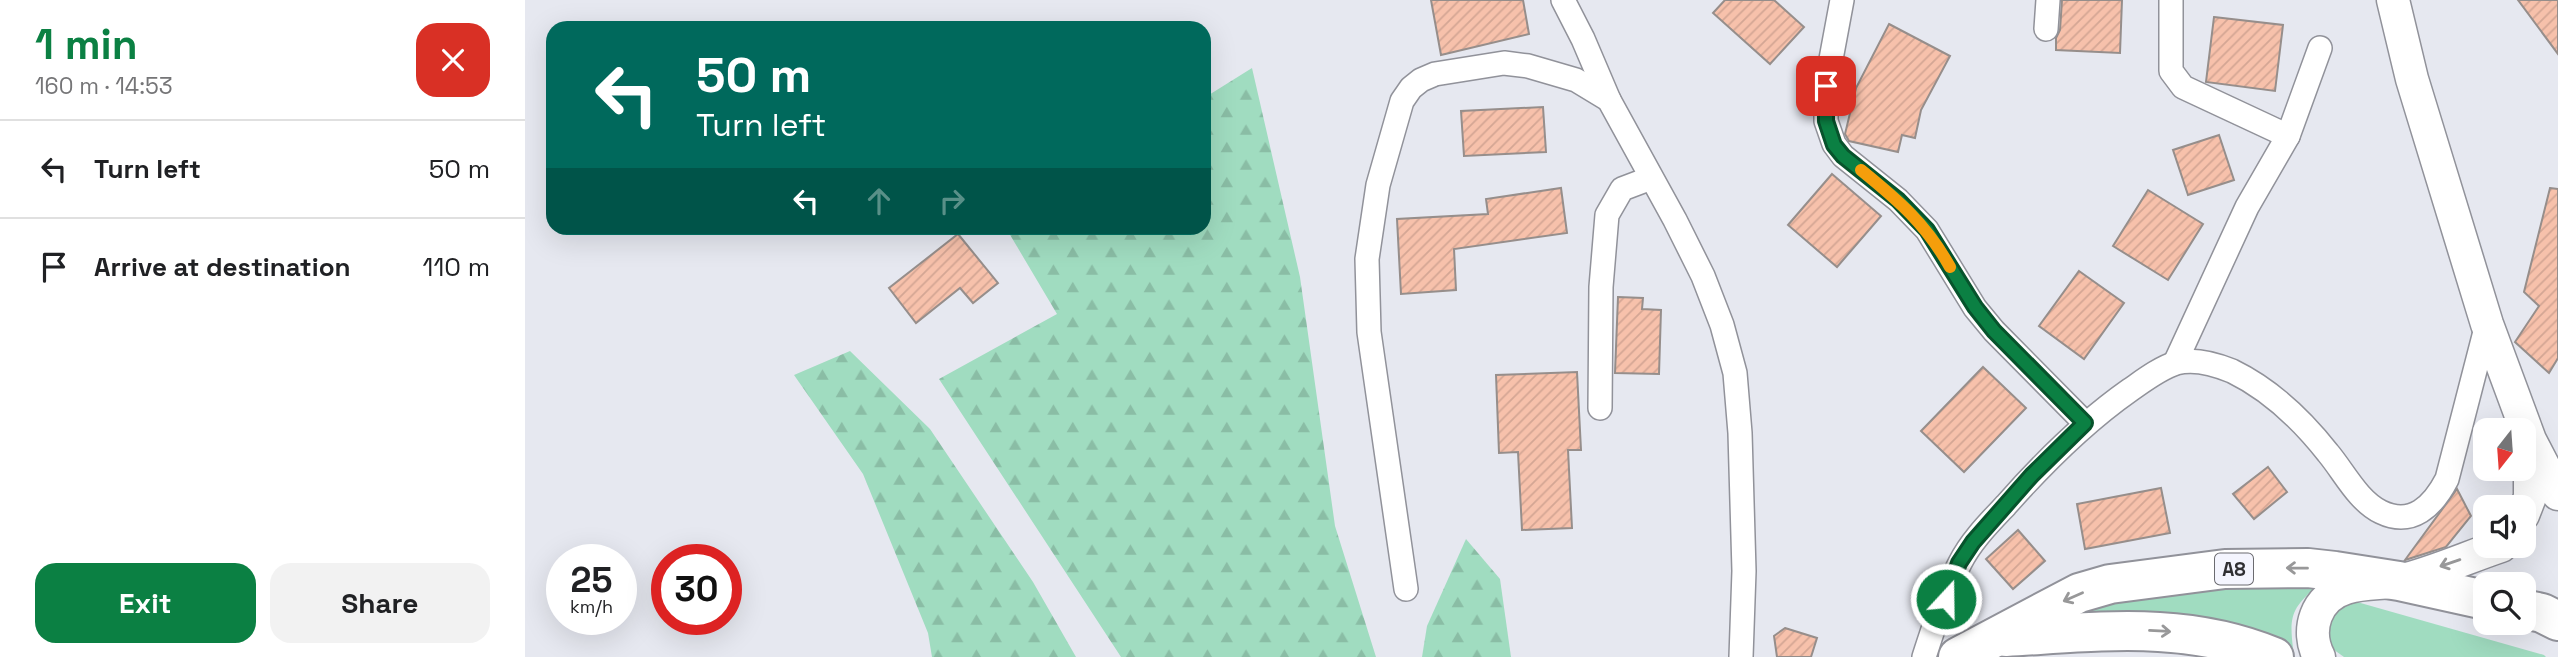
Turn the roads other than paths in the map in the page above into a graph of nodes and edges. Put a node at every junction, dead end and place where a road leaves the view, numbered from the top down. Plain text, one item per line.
1 (1563, 0) edge
2 (1842, 0) edge
3 (2048, 0) edge
4 (2171, 0) edge
5 (2393, 0) edge
6 (2046, 29) dead end
7 (2320, 48) dead end
8 (1609, 100) junction
9 (2288, 136) junction
10 (1651, 178) junction
11 (2487, 324) junction
12 (2175, 363) junction
13 (1600, 408) dead end
14 (2522, 418) edge
15 (2085, 423) junction
16 (2536, 452) edge
17 (2558, 494) edge
18 (2473, 556) edge
19 (2399, 581) junction
20 (1406, 589) dead end
21 (2473, 597) edge
22 (2536, 612) edge
23 (2558, 621) edge
24 (1994, 637) junction
25 (1741, 657) edge
26 (1924, 657) edge
27 (1958, 657) edge
28 (2274, 657) edge
29 (2319, 657) edge

1 - 8 street
2 - 15 street
3 - 6 street
4 - 9 street
5 - 11 street
7 - 9 street
8 - 10 street
8 - 20 street
9 - 12 street
10 - 13 street
10 - 25 street
11 - 12 street
11 - 14 street
12 - 15 street
15 - 26 street
16 - 17 street
18 -> 19 street
19 - 21 highway, A8
19 -> 24 highway, A8
19 - 29 street
22 - 23 highway
24 - 27 highway, A8
24 -> 28 highway, A8

